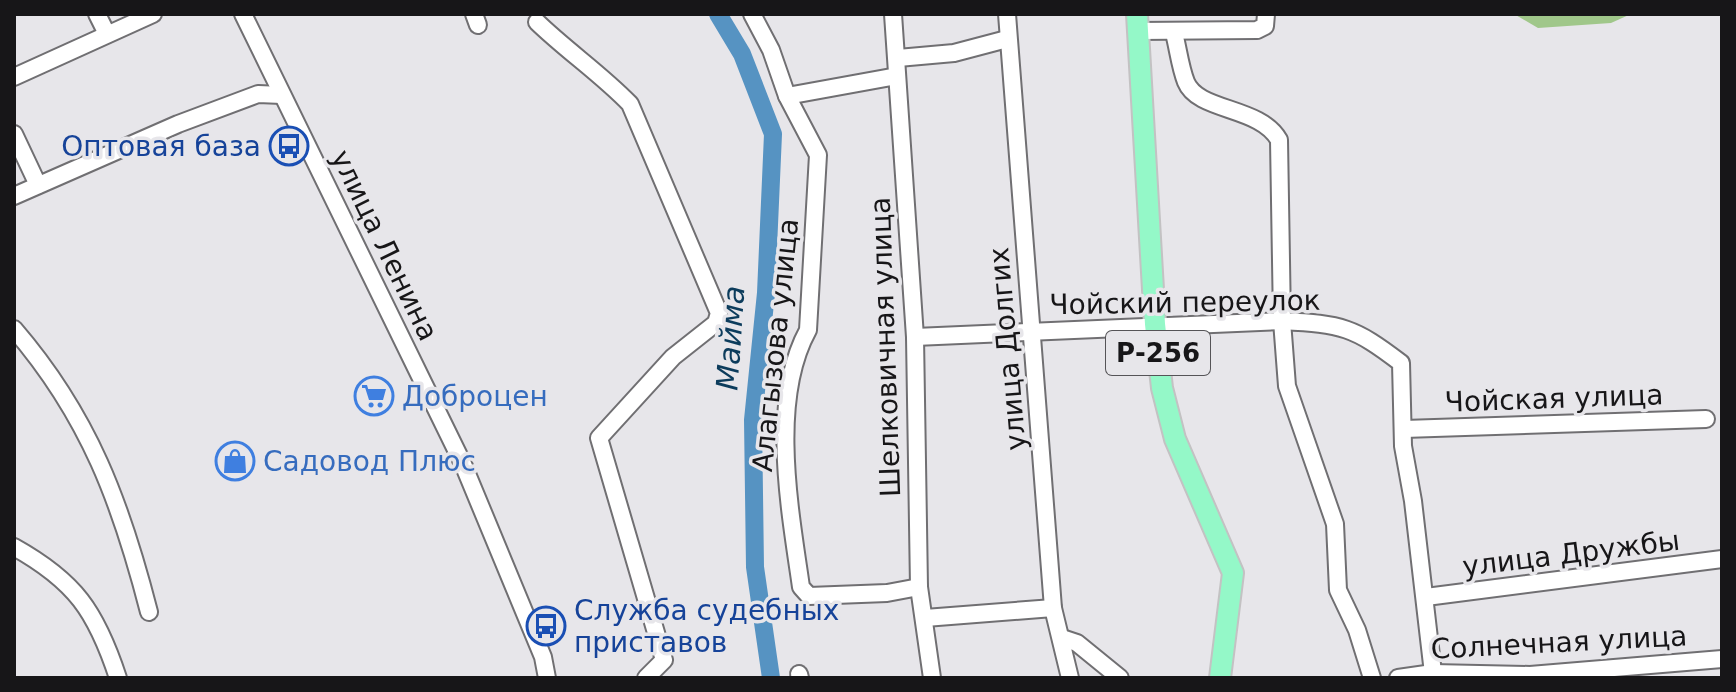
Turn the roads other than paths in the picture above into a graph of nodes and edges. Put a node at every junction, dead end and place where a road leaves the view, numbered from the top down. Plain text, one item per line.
1 (97, 14) edge
2 (153, 14) edge
3 (243, 14) edge
4 (752, 14) edge
5 (893, 14) edge
6 (1007, 14) edge
7 (1266, 14) edge
8 (537, 22) dead end
9 (1138, 23) edge
10 (1174, 33) junction
11 (107, 34) junction
12 (1007, 39) junction
13 (898, 58) junction
14 (897, 76) junction
15 (14, 77) edge
16 (282, 95) junction
17 (787, 96) junction
18 (14, 134) edge
19 (38, 185) junction
20 (14, 196) edge
21 (1282, 321) junction
22 (1155, 324) junction
23 (14, 329) edge
24 (1033, 332) junction
25 (915, 337) junction
26 (1706, 419) dead end
27 (1404, 429) junction
28 (14, 547) edge
29 (1722, 559) edge
30 (919, 587) junction
31 (1426, 597) junction
32 (1053, 608) junction
33 (149, 612) dead end
34 (925, 618) junction
35 (1062, 638) junction
36 (1722, 659) edge
37 (1433, 673) junction
38 (1530, 677) edge
39 (118, 678) edge
40 (547, 678) edge
41 (649, 678) edge
42 (932, 678) edge
43 (1070, 678) edge
44 (1120, 678) edge
45 (1220, 678) edge
46 (1372, 678) edge
47 (1398, 678) edge

1 - 11 street
2 - 11 street
3 - 16 street, улица Ленина
4 - 17 street, Алагызова улица
5 - 13 street, Шелковичная улица
6 - 12 street, улица Долгих
7 - 10 street
8 - 41 street
9 - 10 street
9 - 22 main road, Р-256
10 - 21 street
11 - 15 street
12 - 13 street
12 - 24 street, улица Долгих
13 - 14 street, Шелковичная улица
14 - 17 street
14 - 25 street, Шелковичная улица
16 - 19 street
16 - 40 street, улица Ленина
17 - 30 street, Алагызова улица
18 - 19 street
19 - 20 street
21 - 22 street, Чойский переулок
21 - 27 street, Чойский переулок
21 - 46 street
22 - 24 street, Чойский переулок
22 - 45 main road, Р-256
23 - 33 street
24 - 25 street, Чойский переулок
24 - 32 street, улица Долгих
25 - 30 street, Шелковичная улица
26 - 27 street, Чойская улица
27 - 31 street, Чойский переулок
28 - 39 street
29 - 31 street, улица Дружбы
30 - 34 street, Шелковичная улица
31 - 37 street, Чойский переулок
32 - 34 street
32 - 35 street, улица Долгих
34 - 42 street, Шелковичная улица
35 - 43 street, улица Долгих
35 - 44 street
36 - 38 street, Солнечная улица
37 - 38 street, Солнечная улица
37 - 47 street, Солнечная улица

